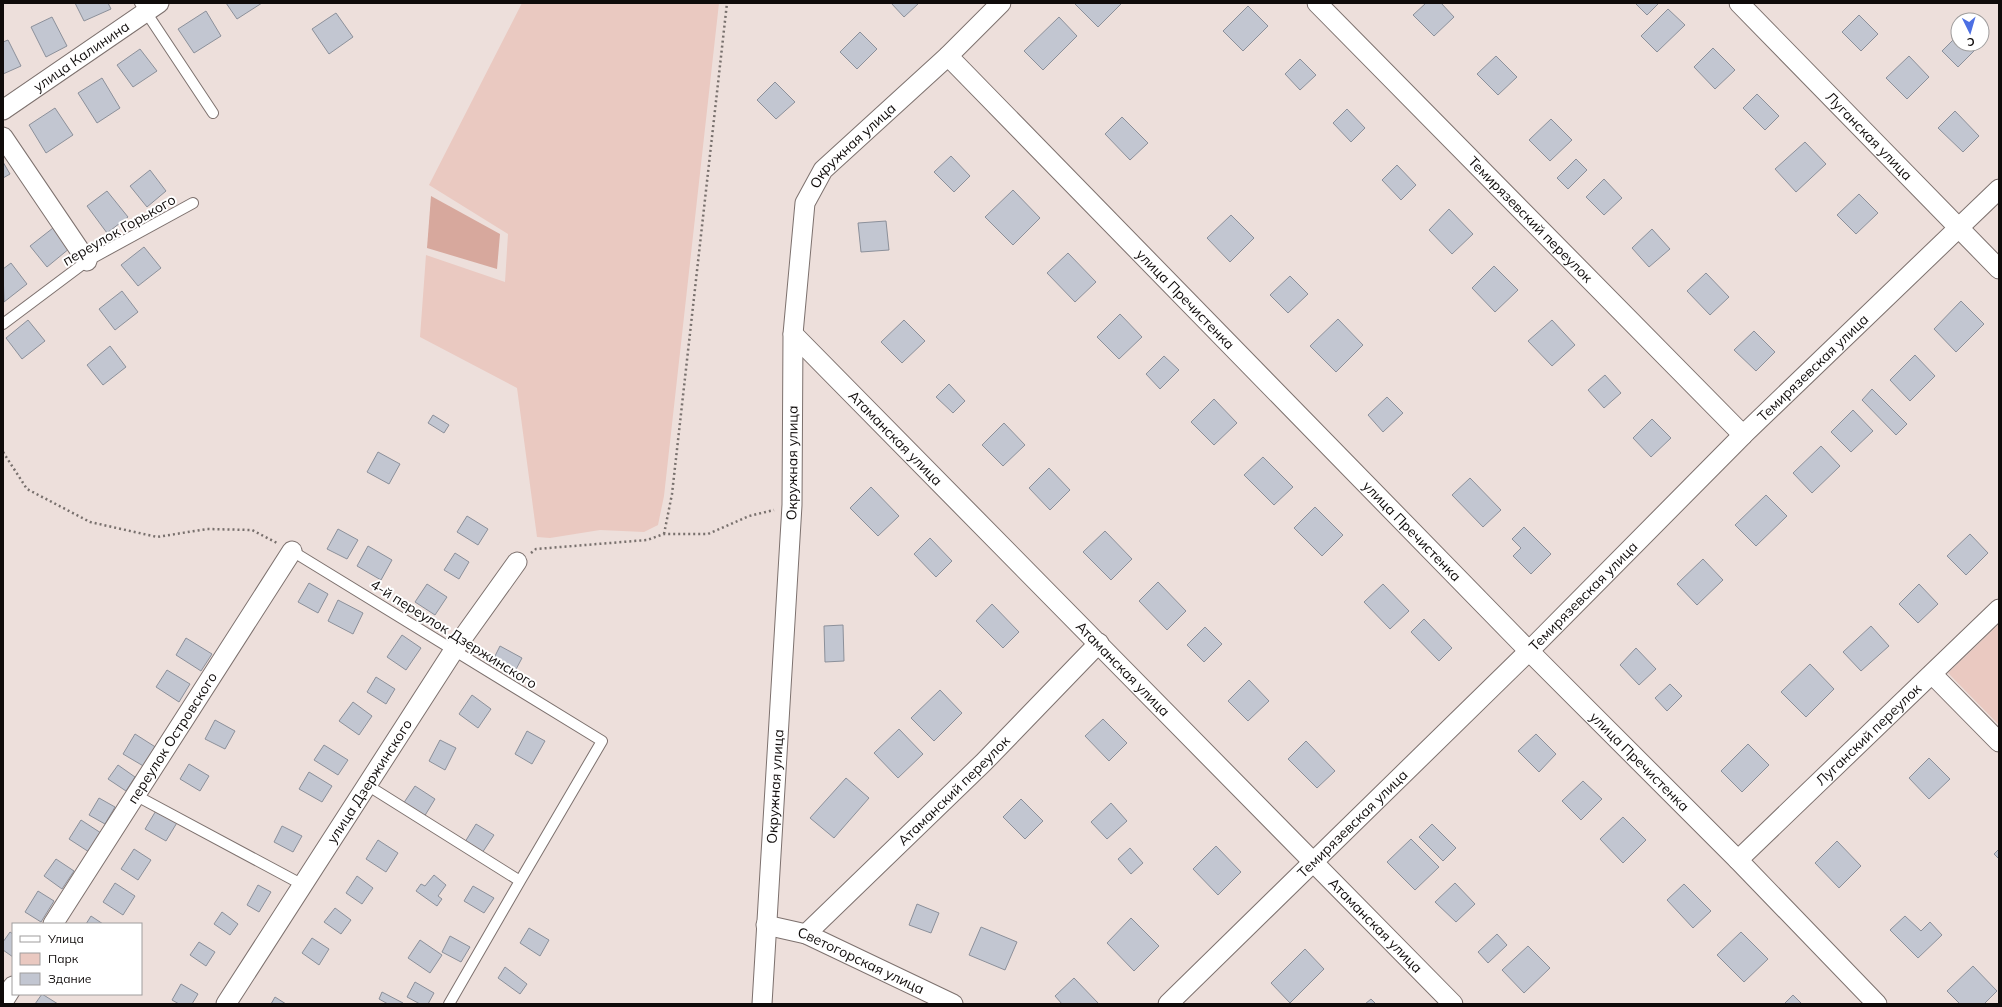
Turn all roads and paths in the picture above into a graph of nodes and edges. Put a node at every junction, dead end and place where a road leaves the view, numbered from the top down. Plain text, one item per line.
1 (727, 3) edge
2 (1001, 3) edge
3 (1317, 3) edge
4 (1739, 3) edge
5 (148, 6) edge
6 (948, 56) junction
7 (3, 110) edge
8 (213, 113) dead end
9 (3, 137) edge
10 (1999, 189) edge
11 (193, 203) dead end
12 (1959, 228) junction
13 (87, 261) junction
14 (1999, 269) edge
15 (3, 324) edge
16 (794, 334) junction
17 (1743, 435) junction
18 (3, 452) edge
19 (792, 505) junction
20 (664, 534) junction
21 (292, 551) junction
22 (517, 562) joint
23 (1999, 609) edge
24 (1099, 643) junction
25 (454, 650) junction
26 (1529, 651) junction
27 (1932, 674) junction
28 (1999, 742) edge
29 (367, 785) junction
30 (135, 795) junction
31 (1738, 860) junction
32 (1313, 861) junction
33 (520, 881) junction
34 (303, 885) junction
35 (54, 923) edge
36 (766, 925) junction
37 (806, 934) junction
38 (12, 988) edge
39 (3, 1002) edge
40 (227, 1004) edge
41 (449, 1004) edge
42 (762, 1004) edge
43 (953, 1004) edge
44 (1168, 1004) edge
45 (1453, 1004) edge
46 (1878, 1004) edge

1 - 20 path
2 - 6 street, Окружная улица
3 - 17 street, Темирязевский переулок
4 - 12 street, Луганская улица
5 - 7 street, улица Калинина
5 - 8 lane
6 - 16 street, Окружная улица
6 - 26 street, улица Пречистенка
9 - 13 street
10 - 12 street, Темирязевская улица
11 - 13 lane, переулок Горького
12 - 14 street, Луганская улица
12 - 17 street, Темирязевская улица
13 - 15 lane, переулок Горького
16 - 19 street, Окружная улица
16 - 24 street, Атаманская улица
17 - 26 street, Темирязевская улица
18 - 21 path
19 - 20 path
19 - 36 street, Окружная улица
20 - 22 path
21 - 25 lane, 4-й переулок Дзержинского
21 - 30 street, переулок Островского
22 - 25 street, улица Дзержинского
23 - 27 street, Луганский переулок
24 - 32 street, Атаманская улица
24 - 37 street, Атаманский переулок
25 - 29 street, улица Дзержинского
25 - 33 lane, 4-й переулок Дзержинского
26 - 31 street, улица Пречистенка
26 - 32 street, Темирязевская улица
27 - 28 street
27 - 31 street, Луганский переулок
29 - 33 lane
29 - 34 street, улица Дзержинского
30 - 34 lane
30 - 35 street, переулок Островского
31 - 46 street, улица Пречистенка
32 - 44 street, Темирязевская улица
32 - 45 street, Атаманская улица
33 - 41 lane
34 - 40 street, улица Дзержинского
36 - 37 street, Светогорская улица
36 - 42 street, Окружная улица
37 - 43 street, Светогорская улица
38 - 39 street

